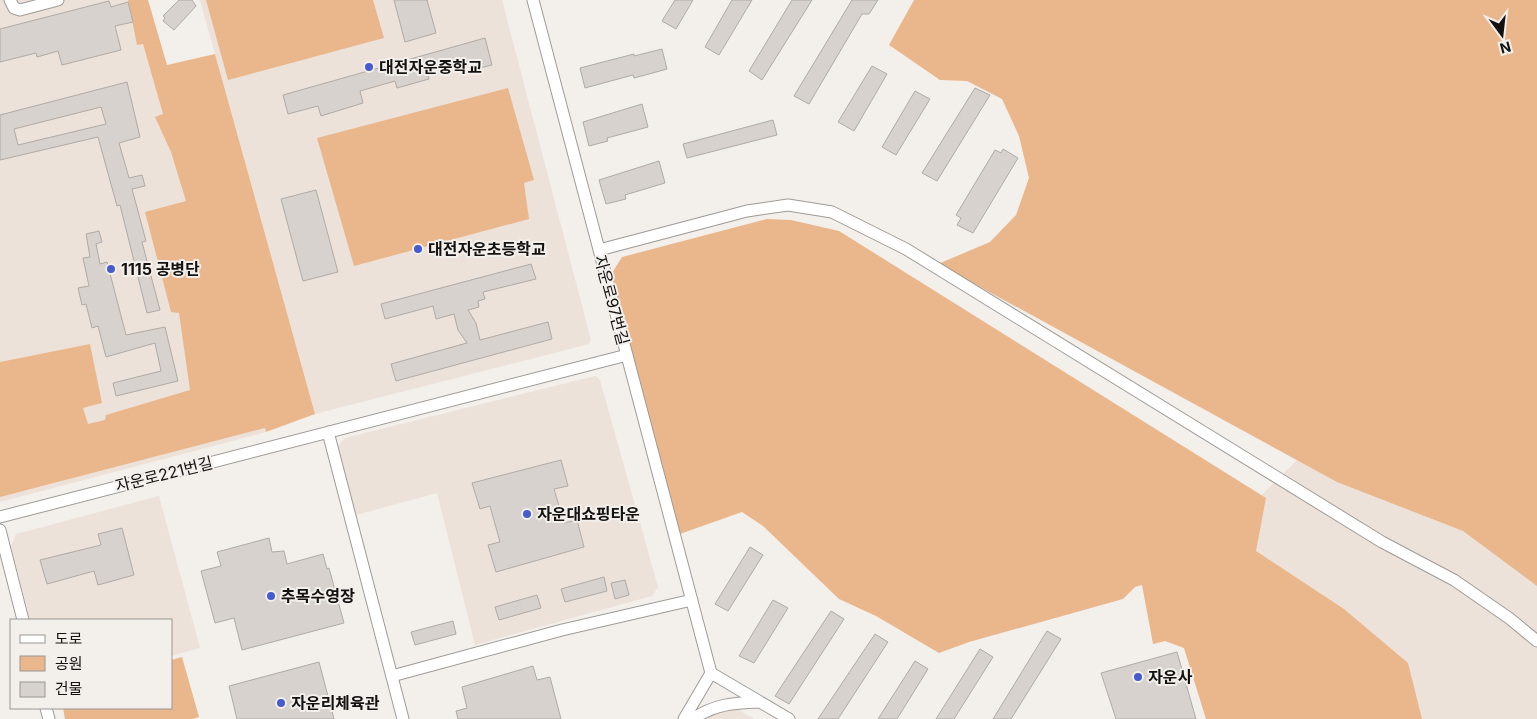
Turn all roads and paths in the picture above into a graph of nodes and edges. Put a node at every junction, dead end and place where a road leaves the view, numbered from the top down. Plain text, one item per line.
1 (10, 0) edge
2 (58, 0) edge
3 (533, 0) edge
4 (599, 250) junction
5 (627, 355) junction
6 (328, 432) junction
7 (0, 517) edge
8 (0, 530) edge
9 (692, 600) junction
10 (23, 619) edge
11 (1537, 642) edge
12 (711, 673) junction
13 (392, 676) junction
14 (759, 702) junction
15 (403, 719) edge
16 (684, 719) edge
17 (693, 719) edge
18 (788, 719) edge

1 - 2 street
3 - 4 street, 자운로97번길
4 - 5 street, 자운로97번길
4 - 11 street
5 - 6 street, 자운로221번길
5 - 9 street, 자운로97번길
6 - 7 street, 자운로221번길
6 - 13 street
8 - 10 street
9 - 12 street, 자운로97번길
9 - 13 street
12 - 14 street
12 - 16 street
13 - 15 street
14 - 17 street
14 - 18 street

